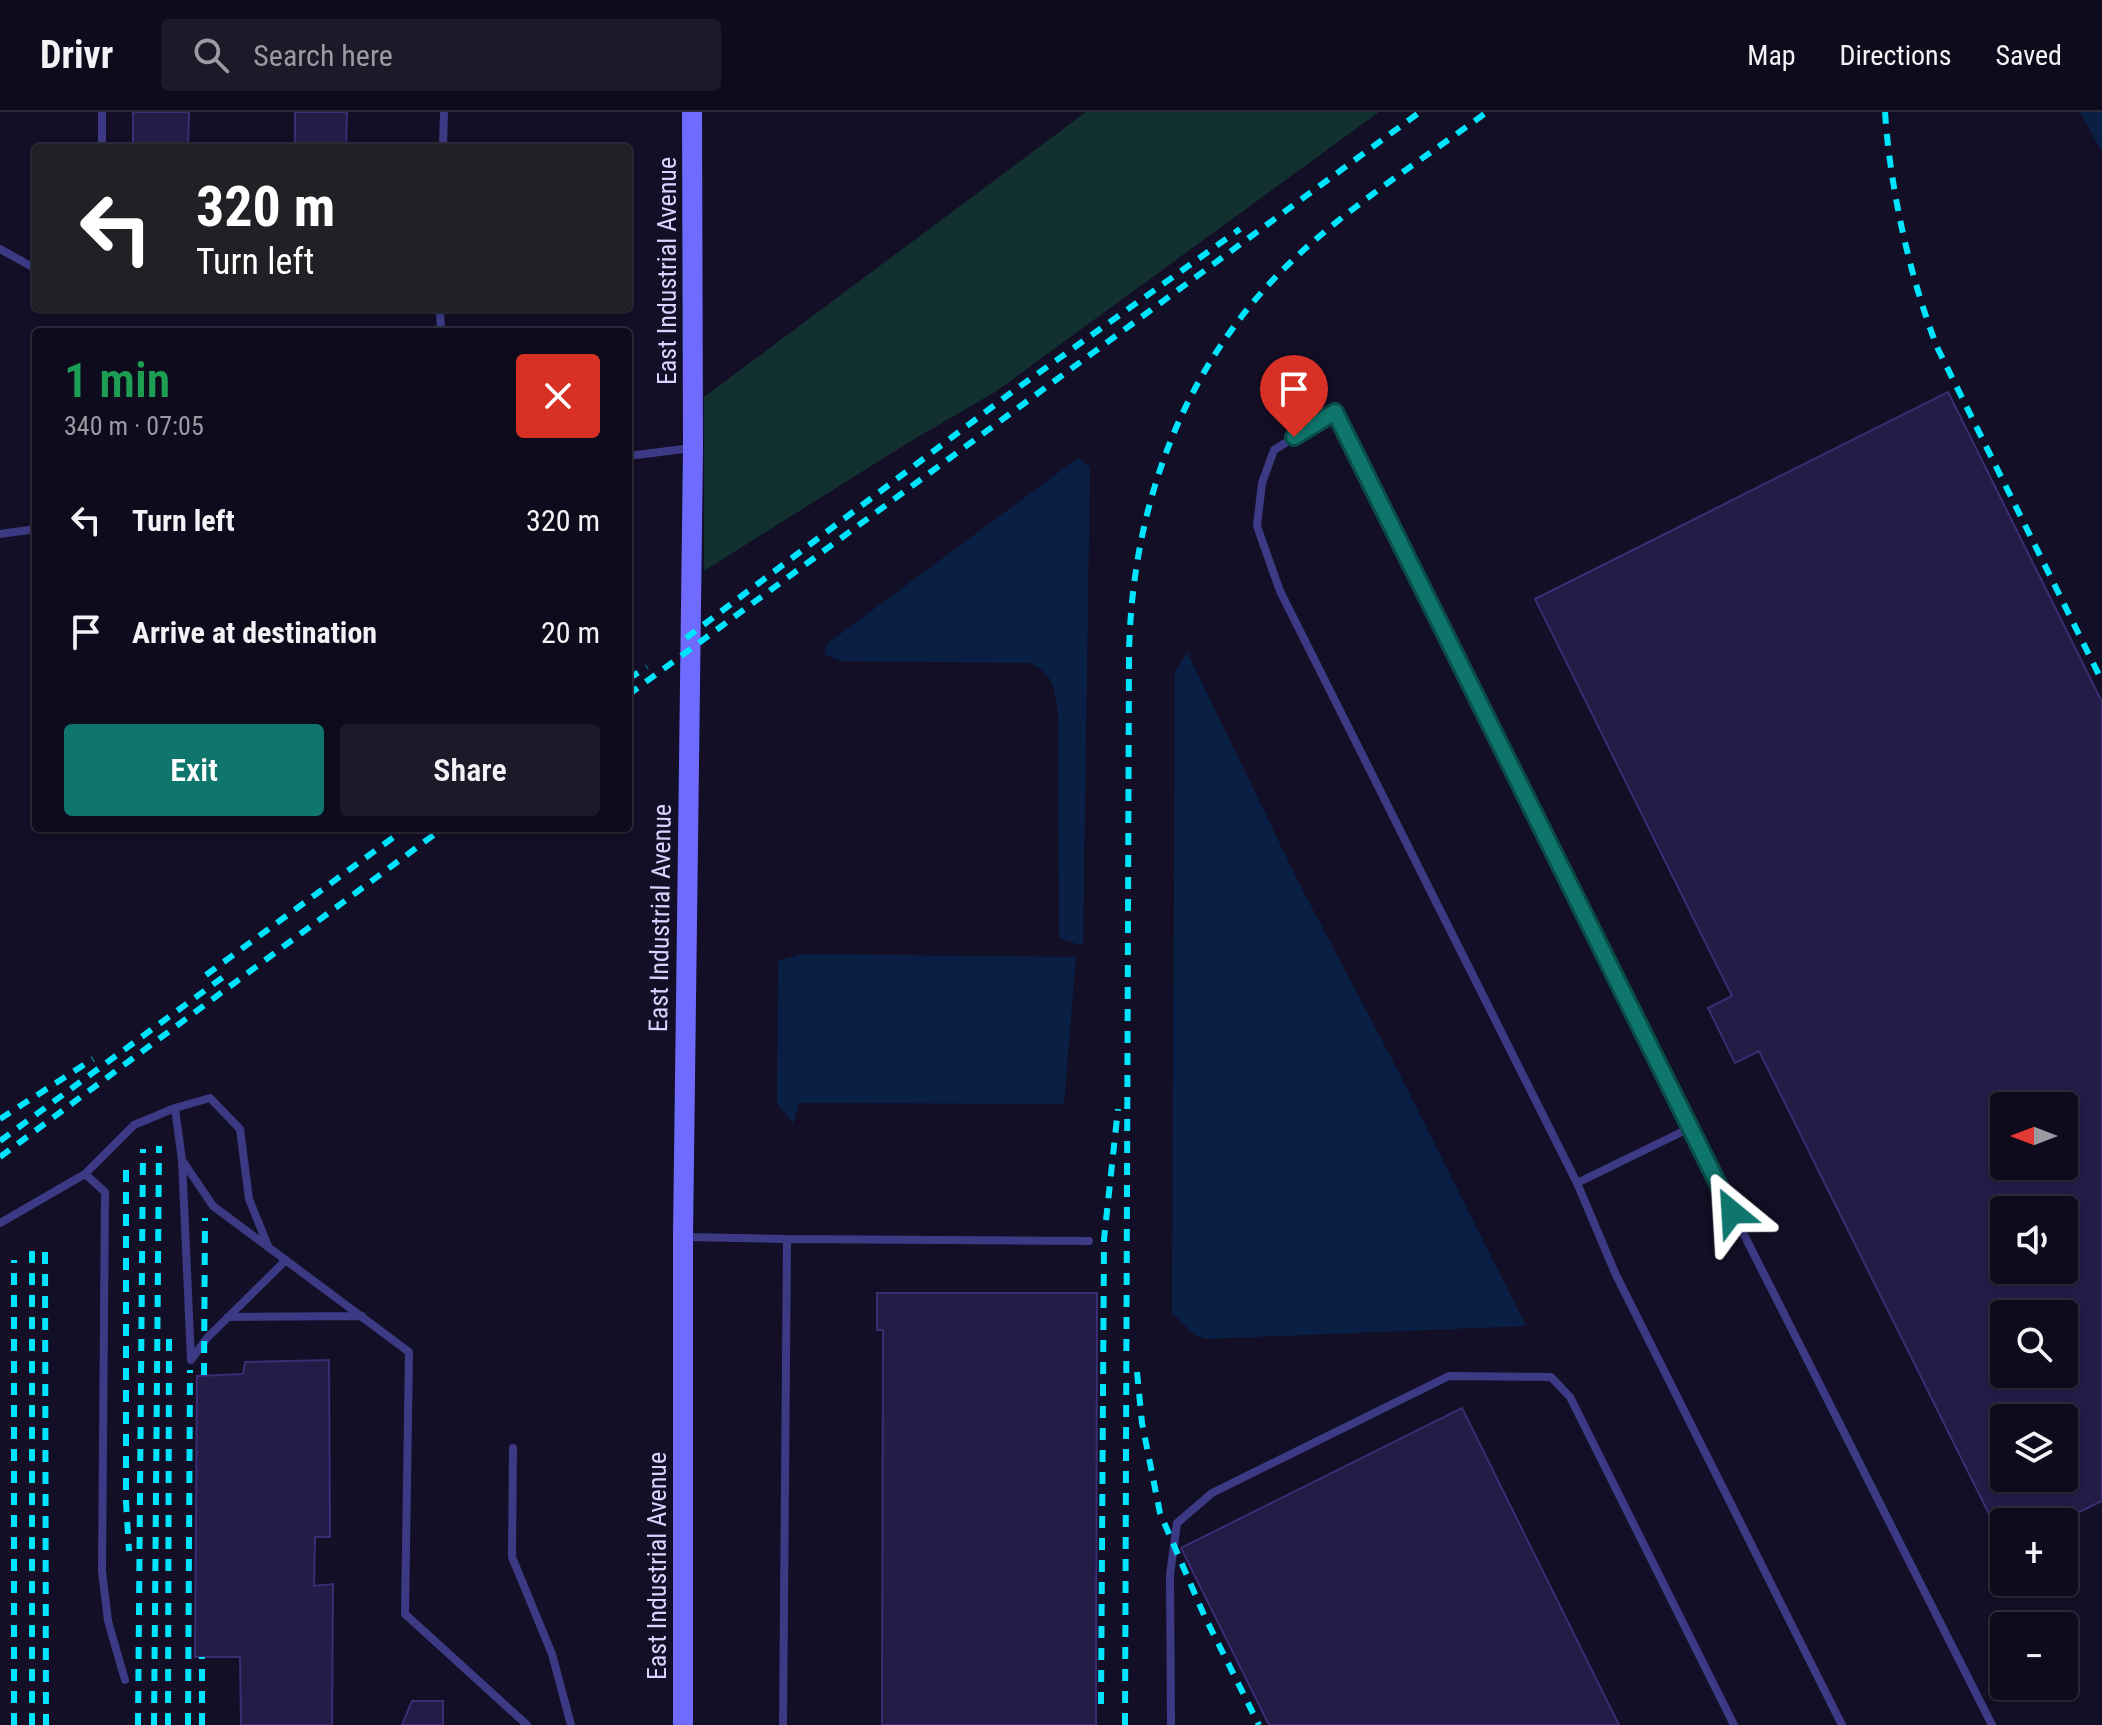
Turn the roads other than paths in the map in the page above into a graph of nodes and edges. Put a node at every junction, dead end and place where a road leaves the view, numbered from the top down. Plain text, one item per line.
1 (102, 112) edge
2 (444, 112) edge
3 (692, 112) edge
4 (102, 144) edge
5 (443, 144) edge
6 (0, 249) edge
7 (32, 267) edge
8 (693, 448) junction
9 (632, 456) edge
10 (32, 530) edge
11 (0, 534) edge
12 (175, 1108) junction
13 (1690, 1128) junction
14 (182, 1160) junction
15 (85, 1174) junction
16 (1577, 1183) junction
17 (0, 1223) edge
18 (683, 1237) junction
19 (787, 1239) junction
20 (1089, 1241) dead end
21 (268, 1246) junction
22 (286, 1260) junction
23 (363, 1316) junction
24 (228, 1317) junction
25 (513, 1448) dead end
26 (125, 1680) dead end
27 (527, 1725) edge
28 (571, 1725) edge
29 (683, 1725) edge
30 (783, 1725) edge
31 (1171, 1725) edge
32 (1734, 1725) edge
33 (1842, 1725) edge
34 (1992, 1725) edge

1 - 4 lane
2 - 5 lane
3 - 8 street, East Industrial Avenue
6 - 7 lane
8 - 9 lane
8 - 18 street, East Industrial Avenue
10 - 11 lane
12 - 14 lane
12 - 15 lane
12 - 21 lane
13 - 16 lane
13 - 16 lane
13 - 34 lane
14 - 21 lane
14 - 24 lane
15 - 17 lane
15 - 26 lane
16 - 33 lane
18 - 19 lane
18 - 29 street, East Industrial Avenue
19 - 20 lane
19 - 30 lane
21 - 22 lane
22 - 23 lane
22 - 24 lane
23 - 24 lane
23 - 27 lane
25 - 28 lane
31 - 32 lane

